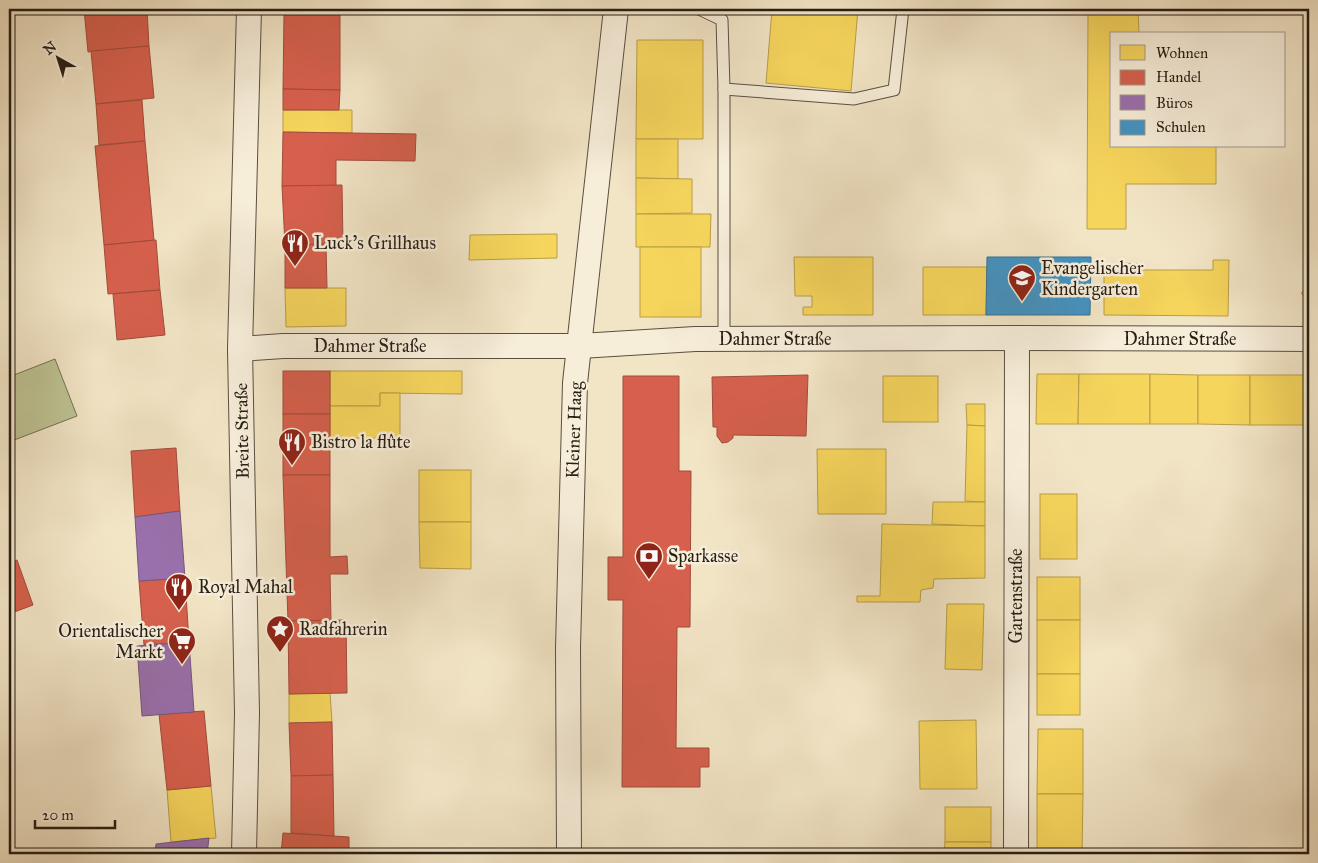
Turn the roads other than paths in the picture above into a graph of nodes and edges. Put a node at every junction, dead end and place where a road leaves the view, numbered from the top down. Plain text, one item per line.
1 (249, 9) edge
2 (616, 9) edge
3 (699, 9) edge
4 (904, 9) edge
5 (724, 89) junction
6 (1017, 338) junction
7 (724, 339) junction
8 (1309, 339) edge
9 (580, 346) junction
10 (240, 349) junction
11 (244, 854) edge
12 (569, 854) edge
13 (1016, 854) edge

1 - 10 street, Breite Straße
2 - 9 street, Kleiner Haag
3 - 5 lane
4 - 5 lane
5 - 7 lane
6 - 7 street, Dahmer Straße
6 - 8 street, Dahmer Straße
6 - 13 street, Gartenstraße
7 - 9 street, Dahmer Straße
9 - 10 street, Dahmer Straße
9 - 12 street, Kleiner Haag
10 - 11 street, Breite Straße

